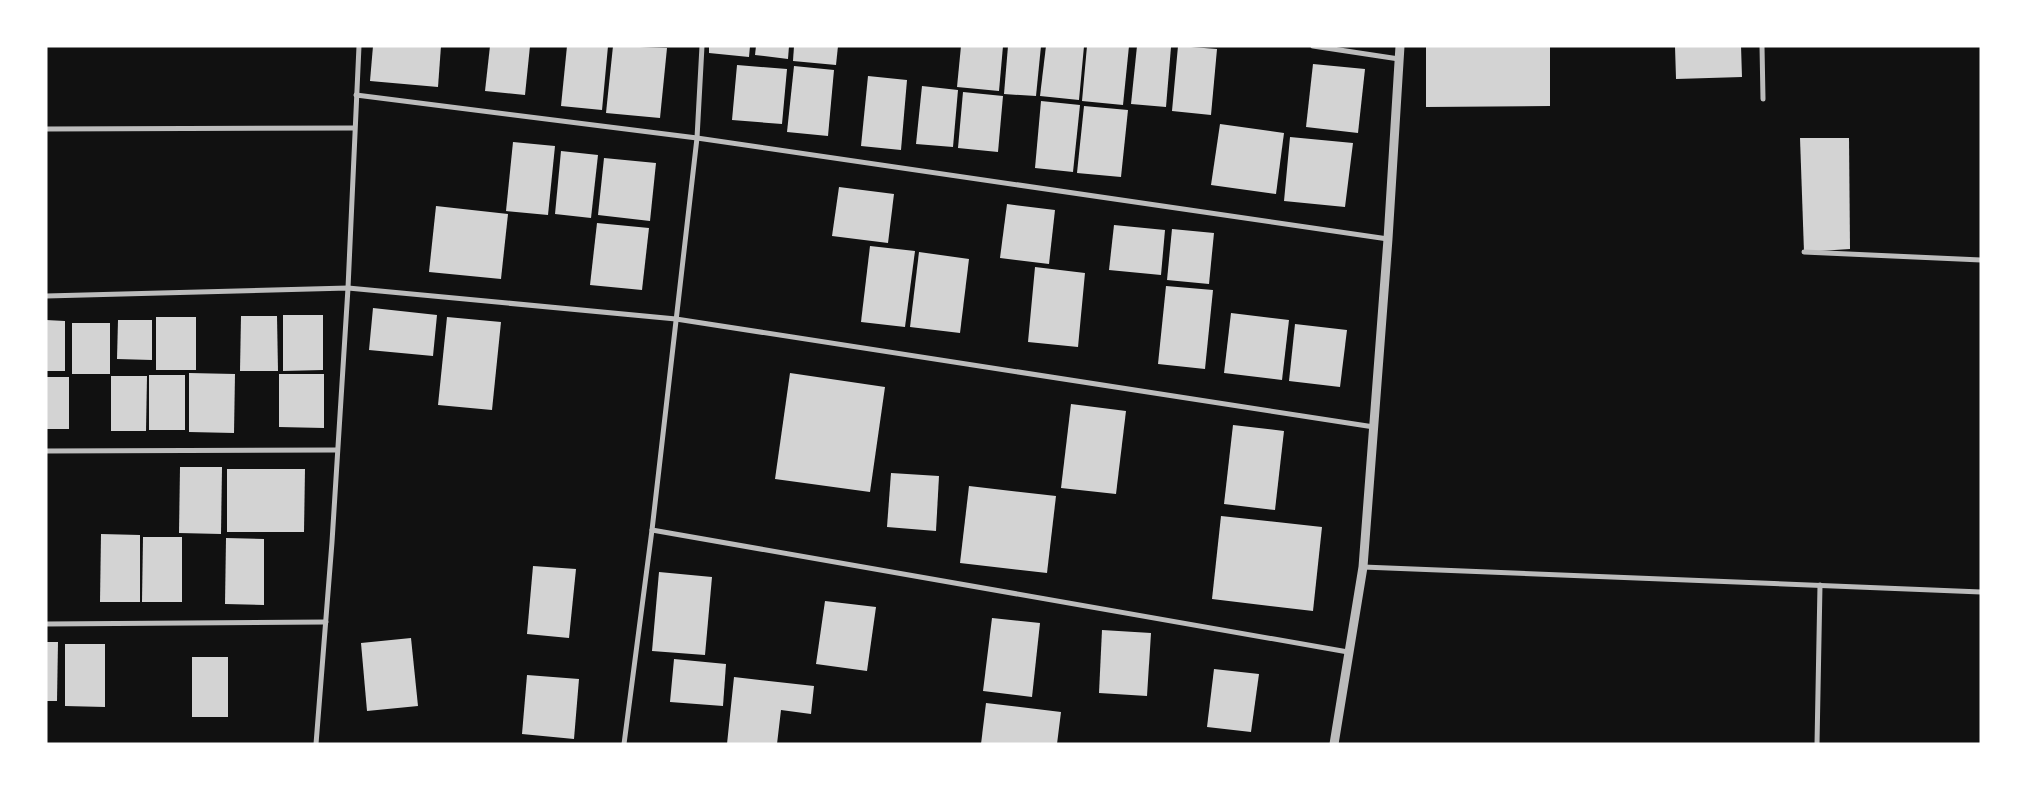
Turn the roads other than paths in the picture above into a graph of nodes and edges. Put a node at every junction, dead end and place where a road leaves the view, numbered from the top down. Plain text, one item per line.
1 (359, 46) edge
2 (702, 46) edge
3 (1313, 46) edge
4 (1400, 46) edge
5 (1762, 46) edge
6 (1400, 59) junction
7 (356, 95) junction
8 (1763, 99) dead end
9 (46, 128) edge
10 (354, 128) junction
11 (697, 138) junction
12 (1388, 240) junction
13 (1804, 252) dead end
14 (1981, 260) edge
15 (348, 288) junction
16 (46, 296) edge
17 (676, 319) junction
18 (1374, 427) junction
19 (337, 450) junction
20 (46, 451) edge
21 (652, 530) junction
22 (1364, 567) junction
23 (1820, 585) junction
24 (1981, 592) edge
25 (326, 622) junction
26 (46, 624) edge
27 (1348, 652) junction
28 (316, 744) edge
29 (624, 744) edge
30 (1334, 744) edge
31 (1817, 744) edge

1 - 7 street
2 - 11 street
3 - 6 street
4 - 6 street
5 - 8 street
6 - 12 street
7 - 10 street
7 - 11 street
9 - 10 street
10 - 15 street
11 - 12 street
11 - 17 street
12 - 18 street
13 - 14 street
15 - 16 street
15 - 17 street
15 - 19 street
17 - 18 street
17 - 21 street
18 - 22 street
19 - 20 street
19 - 25 street
21 - 27 street
21 - 29 street
22 - 23 street
22 - 27 street
23 - 24 street
23 - 31 street
25 - 26 street
25 - 28 street
27 - 30 street

